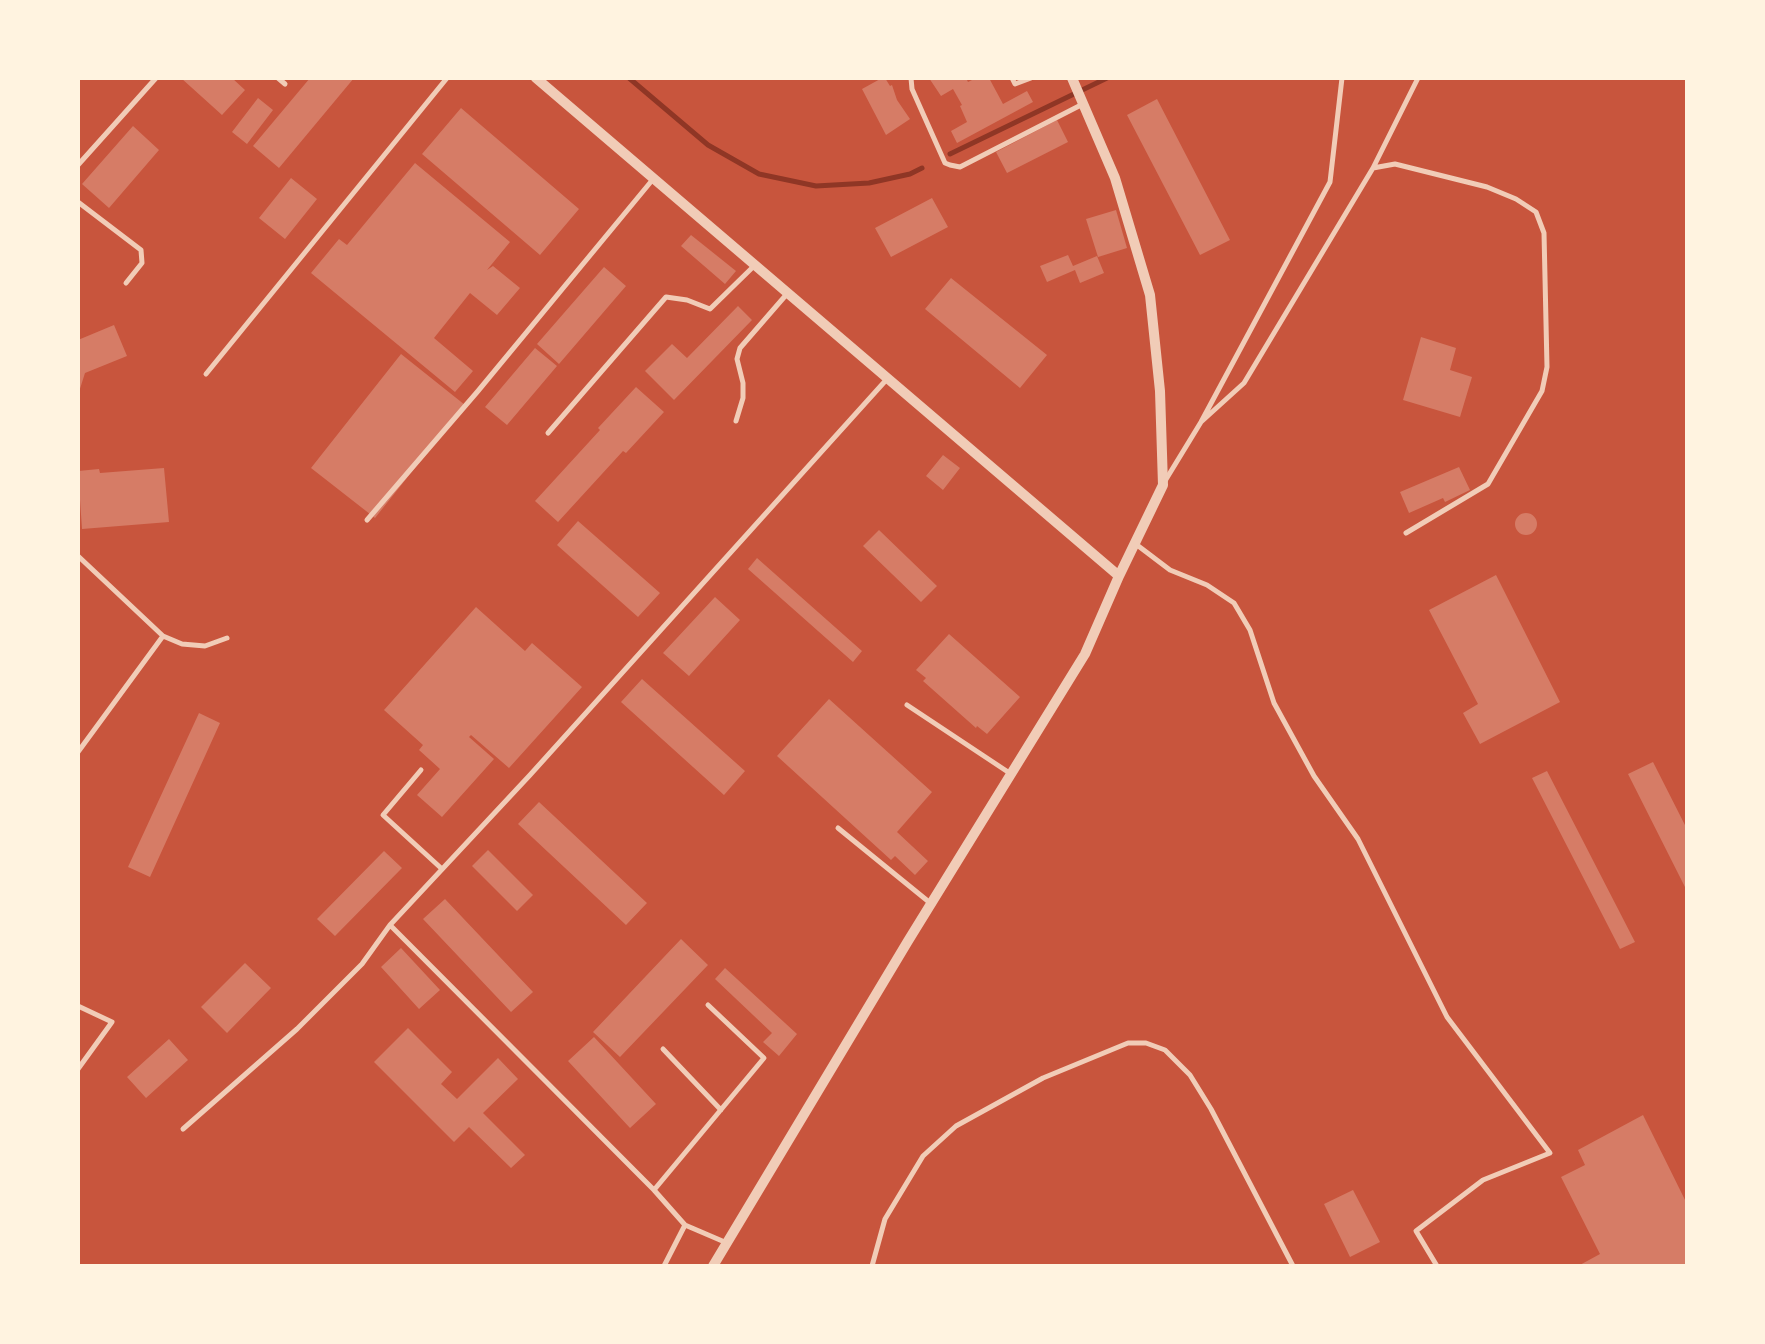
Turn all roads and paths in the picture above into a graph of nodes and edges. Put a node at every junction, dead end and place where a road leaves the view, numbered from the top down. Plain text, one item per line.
1 (156, 78) edge
2 (278, 78) edge
3 (447, 78) edge
4 (536, 78) edge
5 (911, 78) edge
6 (1012, 78) edge
7 (1031, 78) edge
8 (1072, 78) edge
9 (1342, 78) edge
10 (1418, 78) edge
11 (285, 84) dead end
12 (1083, 104) junction
13 (78, 165) edge
14 (1373, 168) junction
15 (654, 178) junction
16 (78, 202) edge
17 (755, 265) junction
18 (126, 283) dead end
19 (787, 293) junction
20 (206, 374) dead end
21 (887, 378) junction
22 (736, 420) dead end
23 (1200, 422) junction
24 (548, 433) dead end
25 (1162, 485) junction
26 (367, 520) dead end
27 (1406, 533) dead end
28 (1134, 543) junction
29 (78, 556) edge
30 (1118, 576) junction
31 (163, 636) junction
32 (227, 638) dead end
33 (907, 705) dead end
34 (78, 752) edge
35 (420, 770) dead end
36 (1011, 774) junction
37 (838, 828) dead end
38 (442, 869) junction
39 (931, 904) junction
40 (390, 925) junction
41 (78, 1006) edge
42 (708, 1006) dead end
43 (663, 1049) dead end
44 (78, 1069) edge
45 (720, 1110) junction
46 (184, 1129) dead end
47 (654, 1190) junction
48 (685, 1225) junction
49 (727, 1243) junction
50 (664, 1266) edge
51 (713, 1266) edge
52 (872, 1266) edge
53 (1293, 1266) edge
54 (1437, 1266) edge

1 - 13 lane
2 - 11 lane
3 - 20 lane
4 - 15 street
5 - 12 lane
6 - 7 lane
8 - 12 street
9 - 23 lane
10 - 14 lane
12 - 25 street
14 - 23 lane
14 - 27 lane
15 - 17 street
15 - 26 lane
16 - 18 lane
17 - 19 street
17 - 24 lane
19 - 21 street
19 - 22 lane
21 - 30 street
21 - 38 lane
23 - 25 lane
25 - 28 street
28 - 30 street
28 - 54 lane
29 - 31 lane
30 - 36 street
31 - 32 lane
31 - 34 lane
33 - 36 lane
35 - 38 lane
36 - 39 street
37 - 39 lane
38 - 40 lane
39 - 49 street
40 - 46 lane
40 - 47 lane
41 - 44 lane
42 - 45 lane
43 - 45 lane
45 - 47 lane
47 - 48 lane
48 - 49 lane
48 - 50 lane
49 - 51 street
52 - 53 lane

